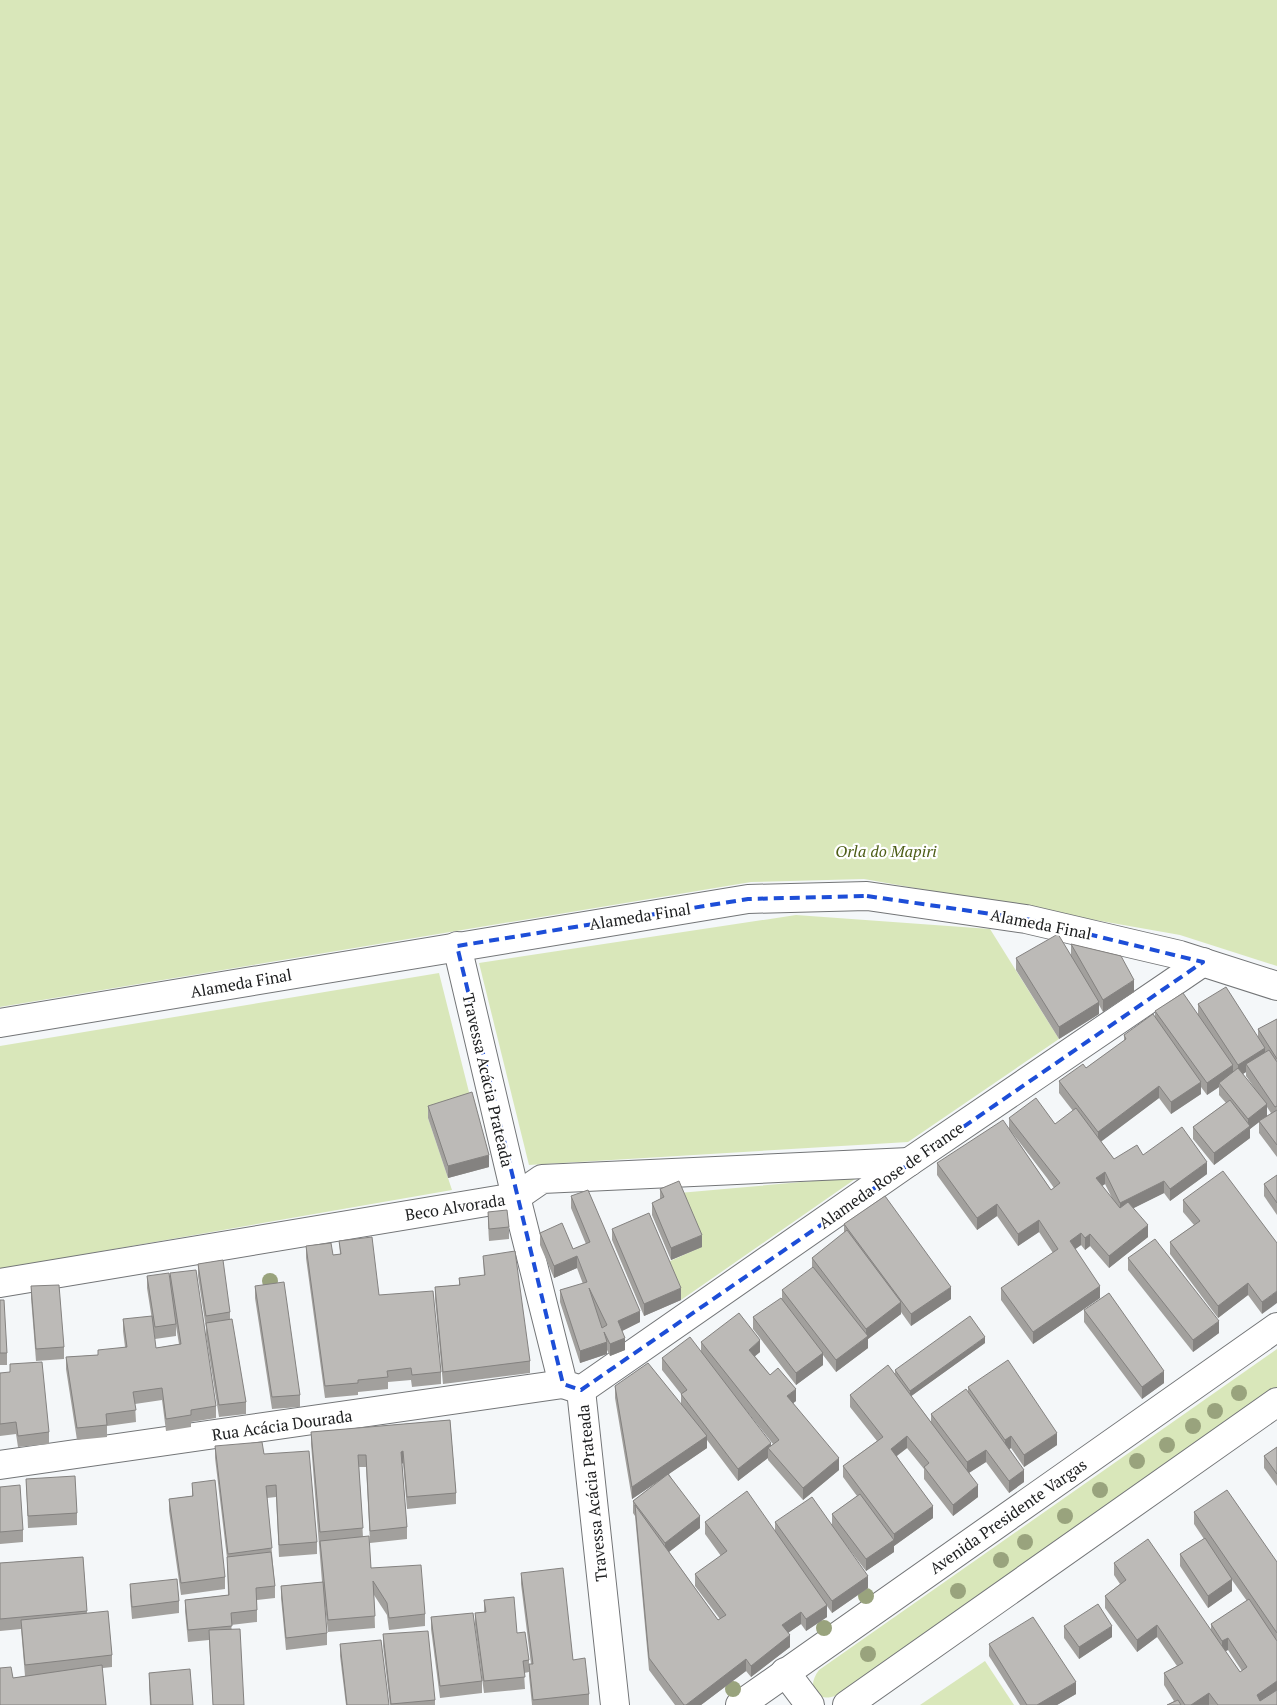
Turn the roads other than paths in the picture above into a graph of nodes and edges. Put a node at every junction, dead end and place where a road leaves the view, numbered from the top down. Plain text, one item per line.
1 (457, 946) junction
2 (1203, 962) junction
3 (1277, 986) edge
4 (0, 1023) edge
5 (909, 1162) junction
6 (516, 1197) junction
7 (0, 1282) edge
8 (1277, 1327) edge
9 (572, 1387) junction
10 (1277, 1402) edge
11 (0, 1465) edge
12 (785, 1672) junction
13 (615, 1705) edge
14 (740, 1705) edge
15 (810, 1705) edge
16 (847, 1705) edge

1 - 2 street, Alameda Final
1 - 4 street, Alameda Final
1 - 6 street, Travessa Acácia Prateada
2 - 3 street, Alameda Final
2 - 5 street, Alameda Rose de France
5 - 6 street, Beco Alvorada
5 - 9 street, Alameda Rose de France
6 - 7 street, Beco Alvorada
6 - 9 street, Travessa Acácia Prateada
8 - 12 street, Avenida Presidente Vargas
9 - 11 street, Rua Acácia Dourada
9 - 13 street, Travessa Acácia Prateada
10 - 16 street
12 - 14 street, Avenida Presidente Vargas
12 - 15 street

